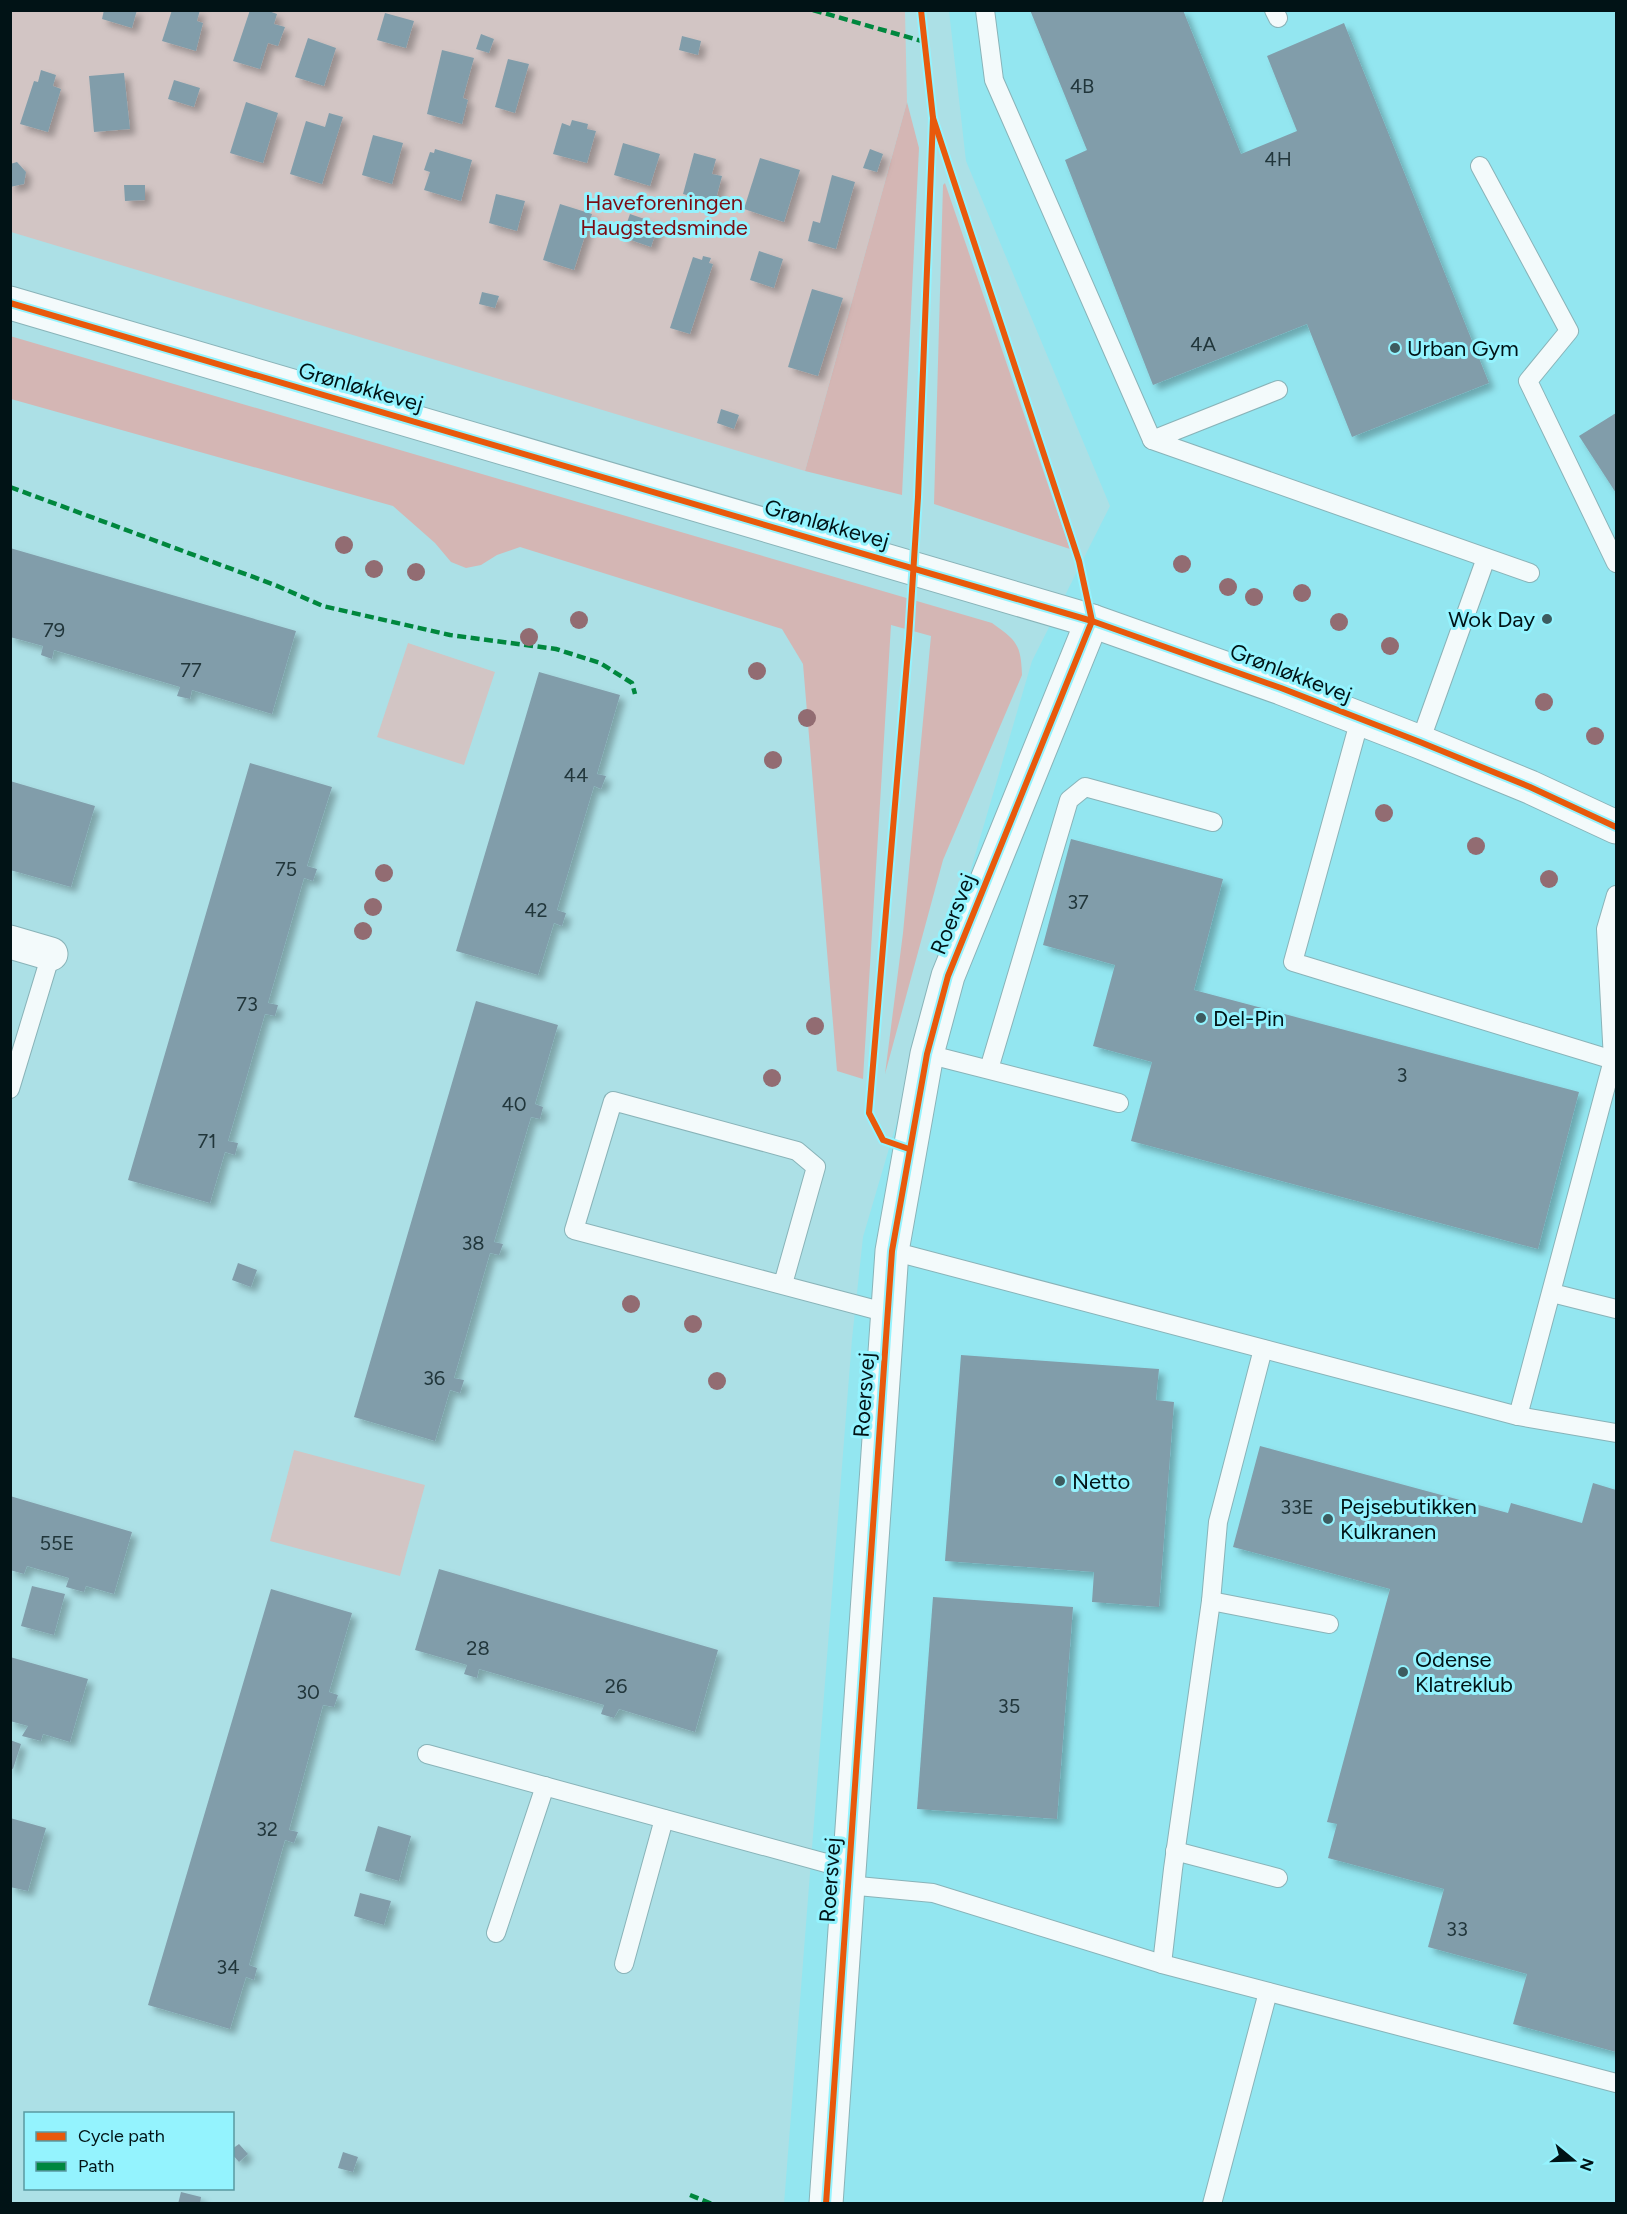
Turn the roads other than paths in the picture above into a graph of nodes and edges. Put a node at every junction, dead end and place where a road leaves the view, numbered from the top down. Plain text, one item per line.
1 (985, 10) edge
2 (1480, 166) dead end
3 (10, 303) edge
4 (1278, 390) dead end
5 (1152, 440) junction
6 (1486, 558) junction
7 (1617, 563) edge
8 (1530, 573) dead end
9 (1092, 621) junction
10 (1360, 719) junction
11 (1420, 742) junction
12 (1213, 822) dead end
13 (1617, 827) edge
14 (1617, 895) edge
15 (10, 942) edge
16 (51, 954) joint
17 (927, 1054) junction
18 (1613, 1060) junction
19 (989, 1069) junction
20 (10, 1089) edge
21 (1119, 1103) dead end
22 (892, 1251) junction
23 (783, 1284) junction
24 (1552, 1293) junction
25 (1617, 1309) edge
26 (888, 1313) junction
27 (1263, 1349) junction
28 (1518, 1416) junction
29 (1617, 1433) edge
30 (1211, 1601) junction
31 (1329, 1624) dead end
32 (427, 1754) dead end
33 (544, 1786) junction
34 (664, 1819) junction
35 (1175, 1851) junction
36 (848, 1877) junction
37 (1278, 1878) dead end
38 (496, 1933) dead end
39 (624, 1964) dead end
40 (1162, 1964) junction
41 (1268, 1992) junction
42 (1617, 2083) edge
43 (826, 2204) edge
44 (1212, 2204) edge

1 - 5 lane
2 - 7 lane
3 - 9 street, Grønløkkevej
4 - 5 lane
5 - 6 lane
6 - 8 lane
6 - 11 lane
9 - 10 street, Grønløkkevej
9 - 17 street, Roersvej
10 - 11 street, Grønløkkevej
10 - 18 lane
11 - 13 street, Grønløkkevej
12 - 19 lane
14 - 18 lane
15 - 16 street
16 - 20 lane
17 - 19 lane
17 - 22 street, Roersvej
18 - 24 lane
19 - 21 lane
22 - 26 street, Roersvej
22 - 27 lane
23 - 23 lane
23 - 26 lane
24 - 25 lane
24 - 28 lane
26 - 36 street, Roersvej
27 - 28 lane
27 - 30 lane
28 - 29 lane
30 - 31 lane
30 - 35 lane
32 - 33 lane
33 - 34 lane
33 - 38 lane
34 - 36 lane
34 - 39 lane
35 - 37 lane
35 - 40 lane
36 - 40 lane
36 - 43 street, Roersvej
40 - 41 lane
41 - 42 lane
41 - 44 lane

